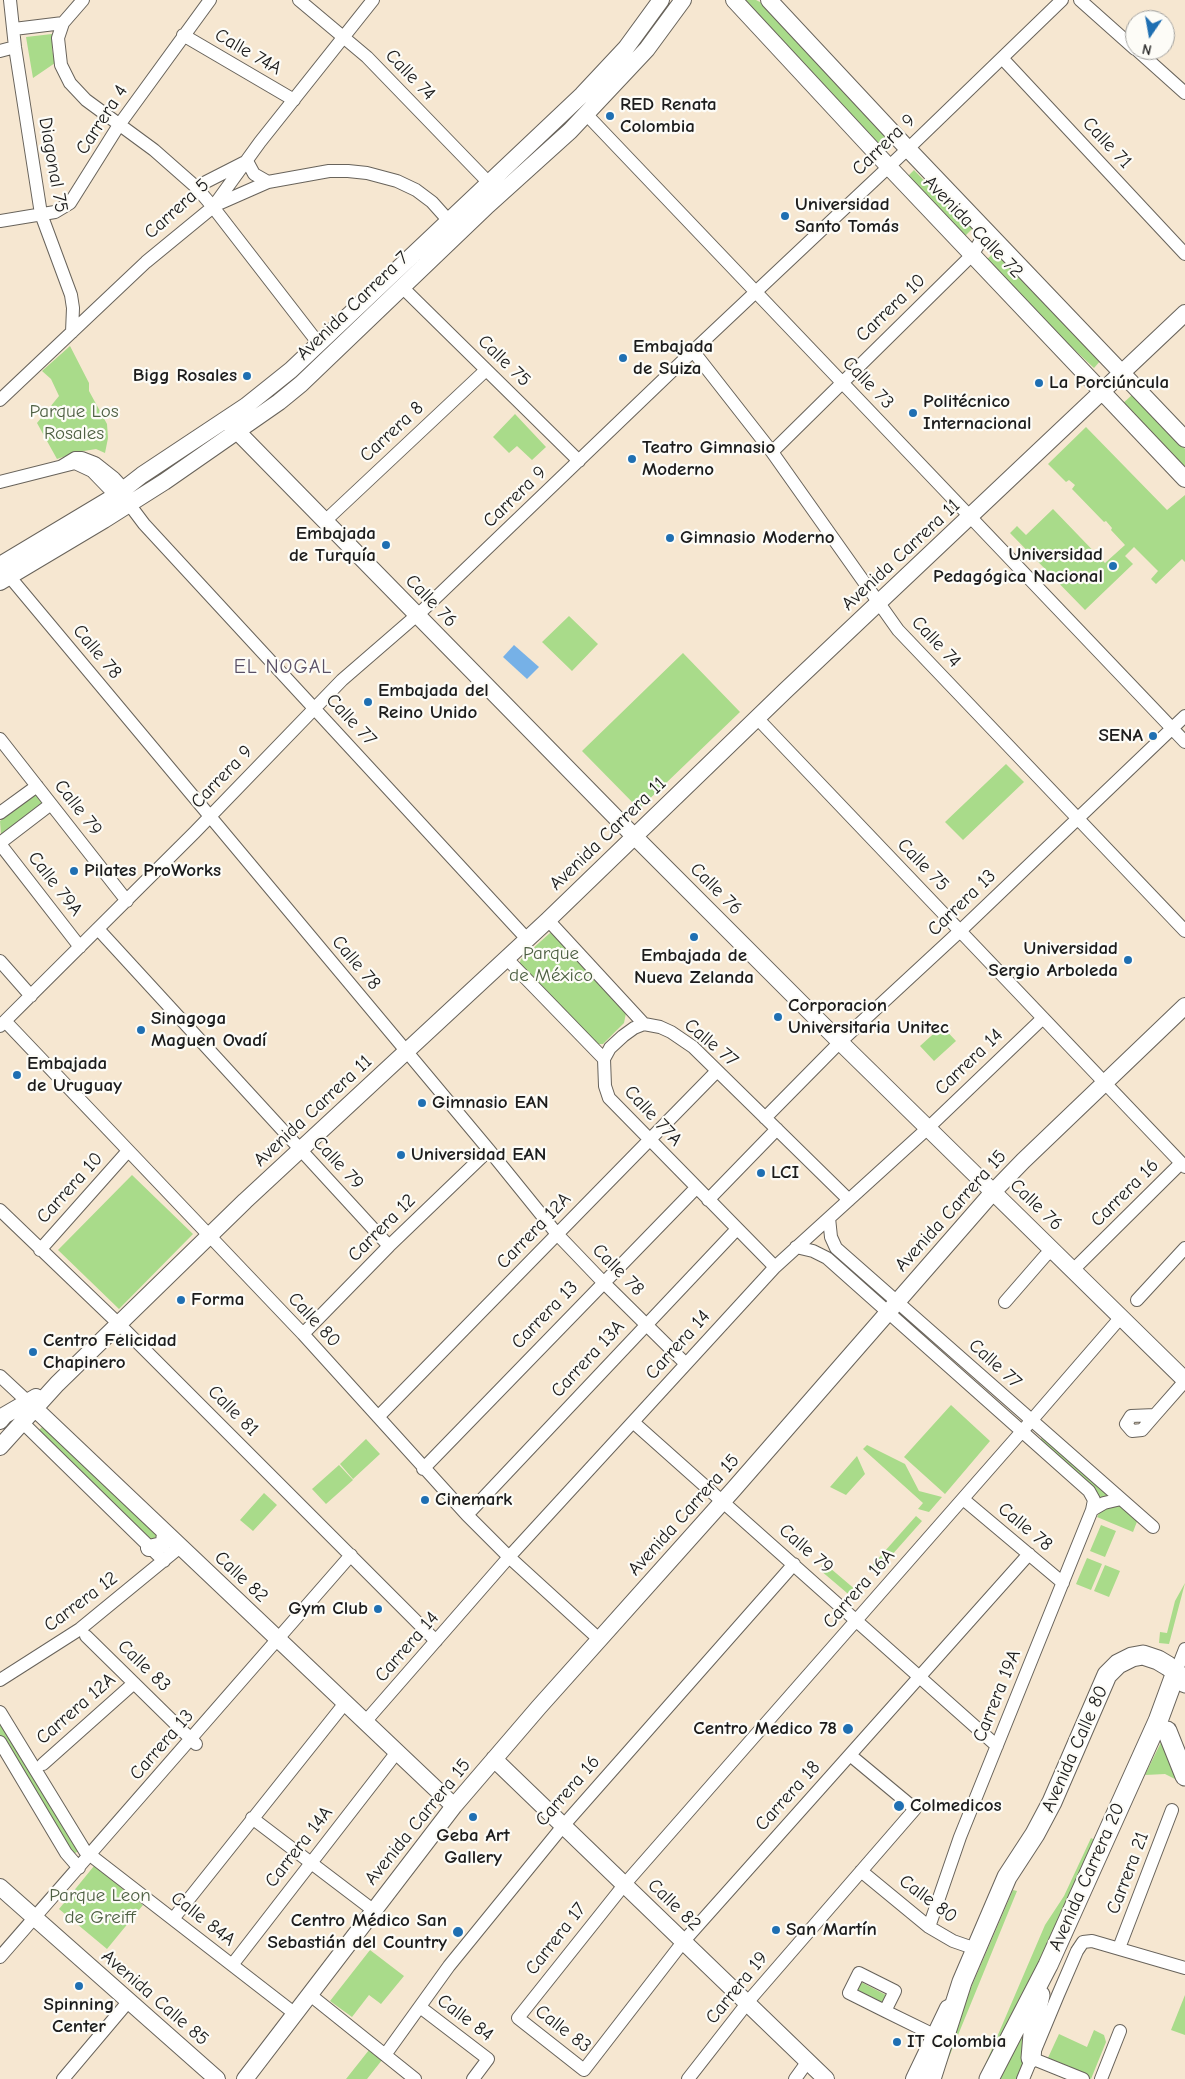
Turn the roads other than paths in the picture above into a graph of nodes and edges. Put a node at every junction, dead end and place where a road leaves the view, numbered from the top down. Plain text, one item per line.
1 (10, 0) edge
2 (83, 0) edge
3 (210, 0) edge
4 (298, 0) edge
5 (373, 0) edge
6 (661, 0) edge
7 (683, 0) edge
8 (691, 0) edge
9 (769, 0) edge
10 (1062, 0) edge
11 (1080, 0) edge
12 (734, 2) edge
13 (64, 24) junction
14 (666, 25) junction
15 (14, 29) junction
16 (184, 35) junction
17 (344, 37) junction
18 (1125, 39) edge
19 (15, 47) junction
20 (0, 51) edge
21 (1002, 58) junction
22 (1148, 60) edge
23 (1185, 93) edge
24 (294, 100) junction
25 (586, 114) junction
26 (119, 125) junction
27 (908, 149) junction
28 (247, 161) junction
29 (889, 168) junction
30 (268, 182) junction
31 (489, 183) junction
32 (196, 187) junction
33 (213, 207) junction
34 (41, 214) junction
35 (14, 217) junction
36 (0, 220) edge
37 (449, 221) junction
38 (983, 228) junction
39 (52, 239) junction
40 (1185, 254) edge
41 (972, 255) junction
42 (402, 287) junction
43 (756, 292) junction
44 (1185, 313) edge
45 (72, 332) junction
46 (319, 344) junction
47 (693, 351) junction
48 (486, 370) junction
49 (1122, 373) junction
50 (842, 383) junction
51 (1102, 392) junction
52 (0, 400) edge
53 (231, 426) junction
54 (1185, 439) edge
55 (772, 452) junction
56 (579, 461) junction
57 (1185, 479) edge
58 (0, 482) edge
59 (123, 496) junction
60 (970, 518) junction
61 (325, 521) junction
62 (3, 574) edge
63 (878, 604) junction
64 (418, 616) junction
65 (315, 708) junction
66 (1185, 716) edge
67 (757, 718) junction
68 (1172, 729) junction
69 (0, 739) edge
70 (1185, 742) edge
71 (37, 786) junction
72 (51, 804) junction
73 (0, 813) edge
74 (210, 817) junction
75 (1077, 818) junction
76 (634, 836) junction
77 (0, 844) edge
78 (127, 901) junction
79 (548, 920) junction
80 (98, 929) junction
81 (960, 931) junction
82 (1185, 931) edge
83 (528, 939) junction
84 (80, 947) junction
85 (507, 959) junction
86 (0, 960) edge
87 (31, 996) junction
88 (1185, 1006) edge
89 (1042, 1018) junction
90 (3, 1024) edge
91 (644, 1024) junction
92 (840, 1042) junction
93 (406, 1052) junction
94 (604, 1059) junction
95 (718, 1071) junction
96 (1104, 1083) junction
97 (765, 1118) junction
98 (928, 1128) junction
99 (777, 1129) junction
100 (649, 1141) junction
101 (300, 1150) junction
102 (489, 1150) junction
103 (130, 1153) junction
104 (1183, 1165) edge
105 (696, 1188) junction
106 (993, 1192) junction
107 (708, 1200) junction
108 (849, 1200) junction
109 (0, 1210) edge
110 (829, 1218) junction
111 (737, 1229) junction
112 (557, 1234) junction
113 (210, 1237) junction
114 (389, 1246) junction
115 (796, 1248) junction
116 (1185, 1248) edge
117 (1053, 1250) junction
118 (41, 1251) junction
119 (775, 1267) junction
120 (1073, 1270) junction
121 (602, 1282) junction
122 (1137, 1300) dead end
123 (1005, 1302) dead end
124 (892, 1308) junction
125 (1121, 1317) junction
126 (119, 1324) junction
127 (647, 1325) junction
128 (303, 1334) junction
129 (686, 1364) junction
130 (0, 1376) edge
131 (1185, 1380) edge
132 (31, 1406) junction
133 (1155, 1415) dead end
134 (378, 1417) junction
135 (0, 1420) edge
136 (1031, 1421) junction
137 (633, 1422) junction
138 (23, 1423) junction
139 (1022, 1432) junction
140 (0, 1447) edge
141 (423, 1468) junction
142 (963, 1499) junction
143 (1121, 1499) junction
144 (723, 1502) junction
145 (1092, 1510) junction
146 (467, 1515) junction
147 (1154, 1527) dead end
148 (165, 1533) junction
149 (180, 1547) junction
150 (149, 1548) junction
151 (1029, 1554) junction
152 (351, 1555) junction
153 (509, 1557) junction
154 (164, 1561) junction
155 (794, 1564) junction
156 (1063, 1583) junction
157 (857, 1619) junction
158 (86, 1636) dead end
159 (278, 1640) junction
160 (600, 1640) junction
161 (436, 1641) junction
162 (1185, 1649) edge
163 (920, 1676) junction
164 (1181, 1677) edge
165 (0, 1680) edge
166 (134, 1683) junction
167 (345, 1703) junction
168 (0, 1712) edge
169 (365, 1722) junction
170 (1168, 1731) dead end
171 (0, 1742) edge
172 (194, 1742) junction
173 (997, 1746) junction
174 (398, 1752) junction
175 (850, 1755) junction
176 (494, 1759) junction
177 (42, 1764) dead end
178 (1185, 1776) edge
179 (454, 1806) junction
180 (1172, 1810) dead end
181 (252, 1818) junction
182 (562, 1826) junction
183 (90, 1856) junction
184 (311, 1862) junction
185 (79, 1868) junction
186 (861, 1871) junction
187 (624, 1884) junction
188 (0, 1887) edge
189 (373, 1910) junction
190 (34, 1918) junction
191 (173, 1919) junction
192 (929, 1927) junction
193 (684, 1942) junction
194 (1119, 1948) junction
195 (976, 1949) junction
196 (0, 1958) edge
197 (1048, 1964) junction
198 (232, 1965) junction
199 (1185, 1968) edge
200 (962, 1982) junction
201 (309, 1994) junction
202 (128, 2002) junction
203 (747, 2002) junction
204 (420, 2007) junction
205 (290, 2010) junction
206 (885, 2011) dead end
207 (518, 2018) joint
208 (1120, 2030) dead end
209 (934, 2035) junction
210 (385, 2055) junction
211 (1031, 2058) junction
212 (808, 2062) junction
213 (584, 2070) joint
214 (63, 2079) edge
215 (217, 2079) edge
216 (245, 2079) edge
217 (415, 2079) edge
218 (473, 2079) edge
219 (688, 2079) edge
220 (795, 2079) edge
221 (826, 2079) edge
222 (914, 2079) edge
223 (930, 2079) edge
224 (989, 2079) edge
225 (1023, 2079) edge
226 (1083, 2079) edge
227 (1101, 2079) edge

1 - 15 street, Diagonal 75
2 - 13 street
3 - 16 street, Carrera 4
4 - 17 street, Calle 74
5 - 17 street, Carrera 5
6 - 31 main road, Avenida Carrera 7
7 - 14 main road, Avenida Carrera 7
8 - 14 main road
9 - 27 main road, Avenida Calle 72
10 - 21 street, Carrera 9
11 - 18 street
12 - 29 main road, Avenida Calle 72
13 - 15 street
13 - 26 street
14 - 25 main road, Avenida Carrera 7
15 - 19 street, Diagonal 75
16 - 24 street, Calle 74A
16 - 26 street, Carrera 4
17 - 24 street, Carrera 5
17 - 31 street, Calle 74
19 - 20 street
19 - 34 street, Diagonal 75
21 - 27 street, Carrera 9
21 - 40 street, Calle 71
22 - 23 street
24 - 28 street, Carrera 5
25 - 42 main road, Avenida Carrera 7
25 - 43 street, Calle 73
26 - 32 street
26 - 34 street, Carrera 4
27 - 29 street, Carrera 9
27 - 38 main road, Avenida Calle 72
28 - 30 street
28 - 32 street
28 - 33 street, Carrera 5
29 - 41 main road, Avenida Calle 72
29 - 43 street, Carrera 9
30 - 33 street
30 - 37 street
31 - 37 main road, Avenida Carrera 7
32 - 33 street
33 - 45 street, Carrera 5
33 - 46 street
34 - 35 street, Carrera 4
34 - 39 street, Diagonal 75
35 - 36 street, Carrera 4
35 - 39 street
37 - 46 main road, Avenida Carrera 7
38 - 41 street, Carrera 10
38 - 49 main road, Avenida Calle 72
39 - 45 street, Diagonal 75
41 - 50 street, Carrera 10
41 - 51 main road, Avenida Calle 72
42 - 48 street, Calle 75
42 - 53 main road, Avenida Carrera 7
43 - 47 street, Carrera 9
43 - 50 street, Calle 73
44 - 49 main road, Avenida Carrera 11
45 - 52 street, Carrera 5
46 - 53 main road, Avenida Carrera 7
47 - 55 street, Calle 74
47 - 56 street, Carrera 9
48 - 56 street, Calle 75
48 - 61 street, Carrera 8
49 - 51 main road, Avenida Carrera 11
49 - 54 main road, Avenida Calle 72
50 - 55 street, Carrera 10
50 - 60 street, Calle 73
51 - 57 main road, Avenida Calle 72
51 - 60 main road, Avenida Carrera 11
53 - 59 main road, Avenida Carrera 7
53 - 61 main road, Calle 76
55 - 63 street, Calle 74
56 - 64 street, Carrera 9
58 - 59 street, Calle 77
59 - 62 main road, Avenida Carrera 7
59 - 65 street, Calle 77
60 - 63 main road, Avenida Carrera 11
60 - 68 street, Calle 73
61 - 64 main road, Calle 76
62 - 74 street, Calle 78
63 - 67 main road, Avenida Carrera 11
63 - 75 street, Calle 74
64 - 65 street, Carrera 9
64 - 76 main road, Calle 76
65 - 74 street, Carrera 9
65 - 83 street, Calle 77
66 - 68 street, Carrera 13
67 - 76 main road, Avenida Carrera 11
67 - 81 street, Calle 75
68 - 70 street, Calle 73
68 - 75 street, Carrera 13
69 - 71 street, Calle 79
71 - 72 street, Calle 79
71 - 73 street
72 - 77 street
72 - 78 street, Calle 79
74 - 78 street, Carrera 9
74 - 93 street, Calle 78
75 - 81 street, Carrera 13
75 - 82 street, Calle 74
76 - 79 main road, Avenida Carrera 11
76 - 92 main road, Calle 76
77 - 84 street, Calle 79A
78 - 80 street, Carrera 9
79 - 83 main road, Avenida Carrera 11
79 - 91 street
80 - 84 street, Carrera 9
80 - 101 street, Calle 79
81 - 89 street, Calle 75
81 - 92 street, Carrera 13
83 - 85 main road, Avenida Carrera 11
84 - 87 street, Carrera 9
85 - 93 main road, Avenida Carrera 11
85 - 94 street
86 - 87 street
87 - 90 street, Carrera 9
88 - 96 main road, Avenida Carrera 15
89 - 96 street, Calle 75
89 - 98 street, Carrera 14
90 - 103 street, Calle 80
91 - 94 street
91 - 95 street, Calle 77
92 - 97 street, Carrera 13
92 - 98 main road, Calle 76
93 - 101 main road, Avenida Carrera 11
93 - 102 street, Calle 78
94 - 100 street, Calle 77A
95 - 97 street, Calle 77
95 - 100 street, Carrera 12A
96 - 104 street, Calle 75
96 - 106 main road, Avenida Carrera 15
97 - 99 street, Calle 77
98 - 106 main road, Calle 76
98 - 108 street, Carrera 14
99 - 107 street
99 - 108 street, Calle 77
100 - 105 street, Calle 77A
100 - 112 street, Carrera 12A
101 - 113 main road, Avenida Carrera 11
101 - 114 street, Calle 79
102 - 112 street, Calle 78
102 - 114 street, Carrera 12
103 - 113 street, Calle 80
103 - 118 street, Carrera 10
104 - 120 street, Carrera 16
105 - 107 street, Calle 77A
105 - 121 street, Carrera 13
106 - 117 main road, Calle 76
106 - 124 main road, Avenida Carrera 15
107 - 111 street, Calle 77A
108 - 110 street, Carrera 14
109 - 118 street, Calle 81
110 - 115 street, Carrera 14
110 - 124 street, Calle 77
111 - 119 street, Calle 77A
111 - 127 street, Carrera 13A
112 - 121 street, Calle 78
112 - 134 street, Carrera 12A
113 - 126 main road, Avenida Carrera 11
113 - 128 street, Calle 80
114 - 128 street, Carrera 12
115 - 119 street, Carrera 14
115 - 124 street, Calle 77
116 - 122 street
117 - 120 main road, Calle 76
117 - 123 street
118 - 126 street, Calle 81
119 - 129 street, Carrera 14
120 - 125 main road, Calle 76
121 - 127 street, Calle 78
121 - 141 street, Carrera 13
124 - 136 street, Calle 77
124 - 139 street, Calle 77
124 - 144 main road, Avenida Carrera 15
125 - 131 main road, Calle 76
125 - 136 street, Carrera 16A
126 - 132 main road, Avenida Carrera 11
126 - 152 street, Calle 81
127 - 129 street, Calle 78
127 - 146 street, Carrera 13A
128 - 134 street, Calle 80
129 - 137 street, Carrera 14
130 - 132 street, Calle 82
131 - 133 street
132 - 135 main road, Avenida Carrera 11
132 - 138 main road, Avenida Carrera 11
132 - 148 main road, Calle 82
134 - 141 street, Calle 80
136 - 139 street, Carrera 16A
136 - 143 street, Calle 77
137 - 144 street, Calle 79
137 - 153 street, Carrera 14
138 - 140 main road, Avenida Carrera 11
138 - 150 street
139 - 142 street, Carrera 16A
139 - 145 street, Calle 77
141 - 146 street, Calle 80
142 - 151 street, Calle 78
142 - 157 street, Carrera 16A
143 - 145 street
143 - 147 street, Calle 77
144 - 155 street, Calle 79
144 - 160 main road, Avenida Carrera 15
145 - 156 street, Carrera 19A
146 - 153 street, Calle 80
148 - 149 main road, Calle 82
148 - 150 main road
149 - 154 street, Carrera 12
149 - 159 main road, Calle 82
150 - 154 street
151 - 156 street, Calle 78
151 - 163 street, Carrera 18
152 - 159 street, Carrera 13
152 - 161 street, Calle 81
153 - 160 street, Calle 80
153 - 161 street, Carrera 14
154 - 165 street, Carrera 12
155 - 157 street, Calle 79
155 - 182 street, Carrera 16
156 - 173 street, Carrera 19A
157 - 163 street, Calle 79
157 - 187 street, Carrera 16A
158 - 166 street, Calle 83
159 - 167 main road, Calle 82
159 - 172 street, Carrera 13
160 - 176 main road, Avenida Carrera 15
161 - 169 street, Carrera 14
162 - 164 street
163 - 173 street, Calle 79
163 - 175 street, Carrera 18
164 - 195 highway, Avenida Calle 80
164 - 197 highway, Avenida Carrera 20
166 - 172 street, Calle 83
166 - 177 street, Carrera 12A
167 - 169 main road, Calle 82
167 - 181 street
168 - 183 street, Calle 84A
169 - 174 main road, Calle 82
170 - 178 highway
171 - 185 street
172 - 183 street, Carrera 13
173 - 192 street, Carrera 19A
174 - 179 main road, Calle 82
174 - 184 street, Carrera 14A
175 - 186 street, Carrera 19
175 - 193 street, Carrera 18
176 - 179 main road, Avenida Carrera 15
176 - 182 main road, Calle 82
179 - 189 main road, Avenida Carrera 15
180 - 194 street, Carrera 21
181 - 184 street
181 - 191 street
182 - 187 main road, Calle 82
182 - 204 street, Carrera 16
183 - 185 street, Carrera 13
183 - 191 street, Calle 84A
184 - 189 street
184 - 198 street, Carrera 14A
185 - 190 street, Carrera 13
186 - 192 street, Calle 80
186 - 203 street, Carrera 19
187 - 193 main road, Calle 82
187 - 207 street, Carrera 17
188 - 190 main road, Avenida Calle 85
189 - 201 main road, Avenida Carrera 15
190 - 196 street, Carrera 13
190 - 202 main road, Avenida Calle 85
191 - 198 street, Calle 84A
192 - 195 street, Calle 80
193 - 203 main road, Calle 82
193 - 213 street, Carrera 18
194 - 199 street
194 - 211 street
195 - 200 highway
197 - 211 highway
197 - 224 highway, Avenida Carrera 20
198 - 205 street, Calle 84A
200 - 209 main road
200 - 223 highway
201 - 205 main road, Avenida Carrera 15
201 - 210 street
202 - 214 street
202 - 215 main road, Avenida Calle 85
203 - 212 main road, Calle 82
203 - 219 street, Carrera 19
204 - 210 street, Carrera 16
204 - 218 street, Calle 84
205 - 216 main road, Avenida Carrera 15
206 - 209 street
207 - 213 street, Calle 83
208 - 227 street
209 - 222 main road
210 - 217 street
211 - 225 street
211 - 226 street
212 - 220 street
212 - 221 main road, Calle 82

